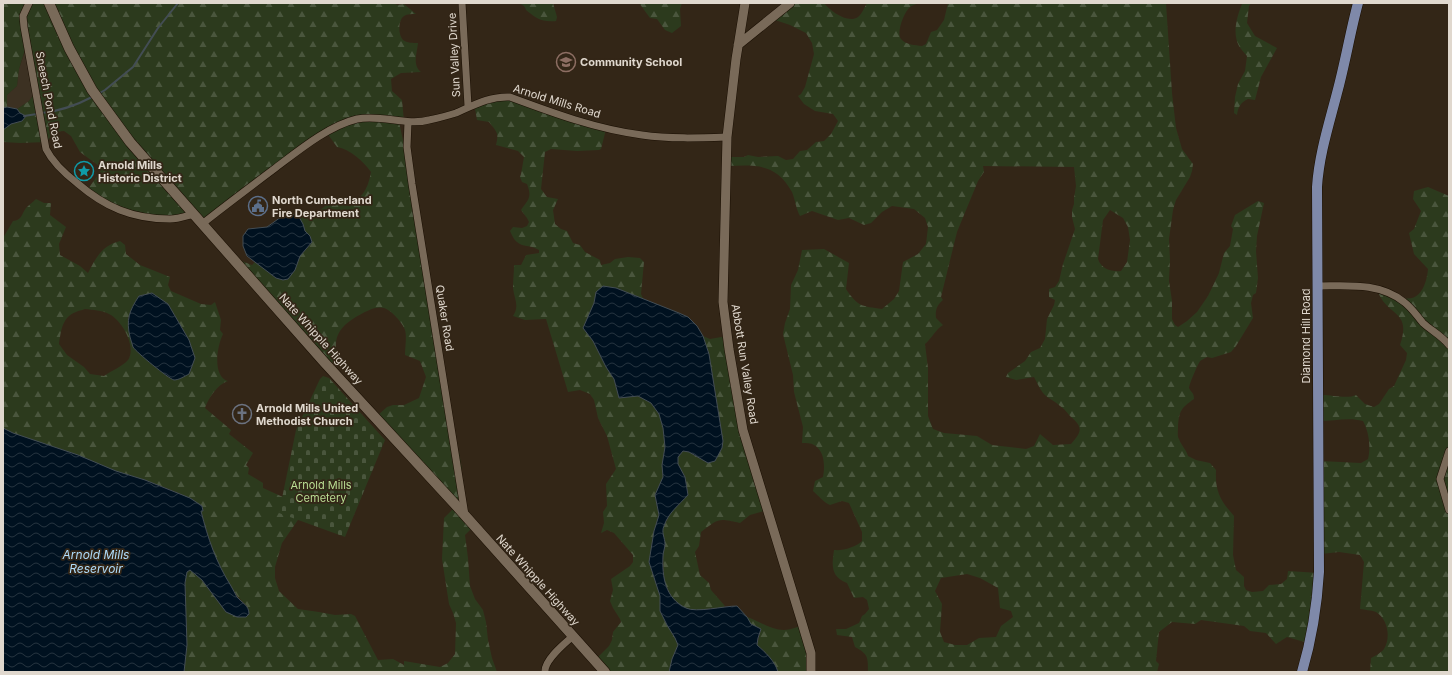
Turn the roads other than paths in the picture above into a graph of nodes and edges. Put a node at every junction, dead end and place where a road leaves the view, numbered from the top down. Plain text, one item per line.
1 (29, 3) edge
2 (49, 3) edge
3 (462, 3) edge
4 (745, 3) edge
5 (790, 3) edge
6 (1358, 3) edge
7 (738, 45) junction
8 (468, 106) junction
9 (408, 122) junction
10 (727, 137) junction
11 (194, 214) junction
12 (202, 224) junction
13 (1317, 286) junction
14 (1449, 345) edge
15 (1449, 451) edge
16 (1449, 510) edge
17 (465, 517) junction
18 (573, 636) junction
19 (545, 672) edge
20 (605, 672) edge
21 (811, 672) edge
22 (1302, 672) edge

1 - 11 street, Sneech Pond Road
2 - 11 main road, Nate Whipple Highway
3 - 8 street, Sun Valley Drive
4 - 7 street, Abbott Run Valley Road
5 - 7 street
6 - 13 main road, Diamond Hill Road
7 - 10 street, Abbott Run Valley Road
8 - 9 street, Arnold Mills Road
8 - 10 street, Arnold Mills Road
9 - 12 street, Arnold Mills Road
9 - 17 street, Quaker Road
10 - 21 street, Abbott Run Valley Road
11 - 12 main road, Nate Whipple Highway
12 - 17 main road, Nate Whipple Highway
13 - 14 street
13 - 22 main road, Diamond Hill Road
15 - 16 street
17 - 18 main road, Nate Whipple Highway
18 - 19 street
18 - 20 main road, Nate Whipple Highway

